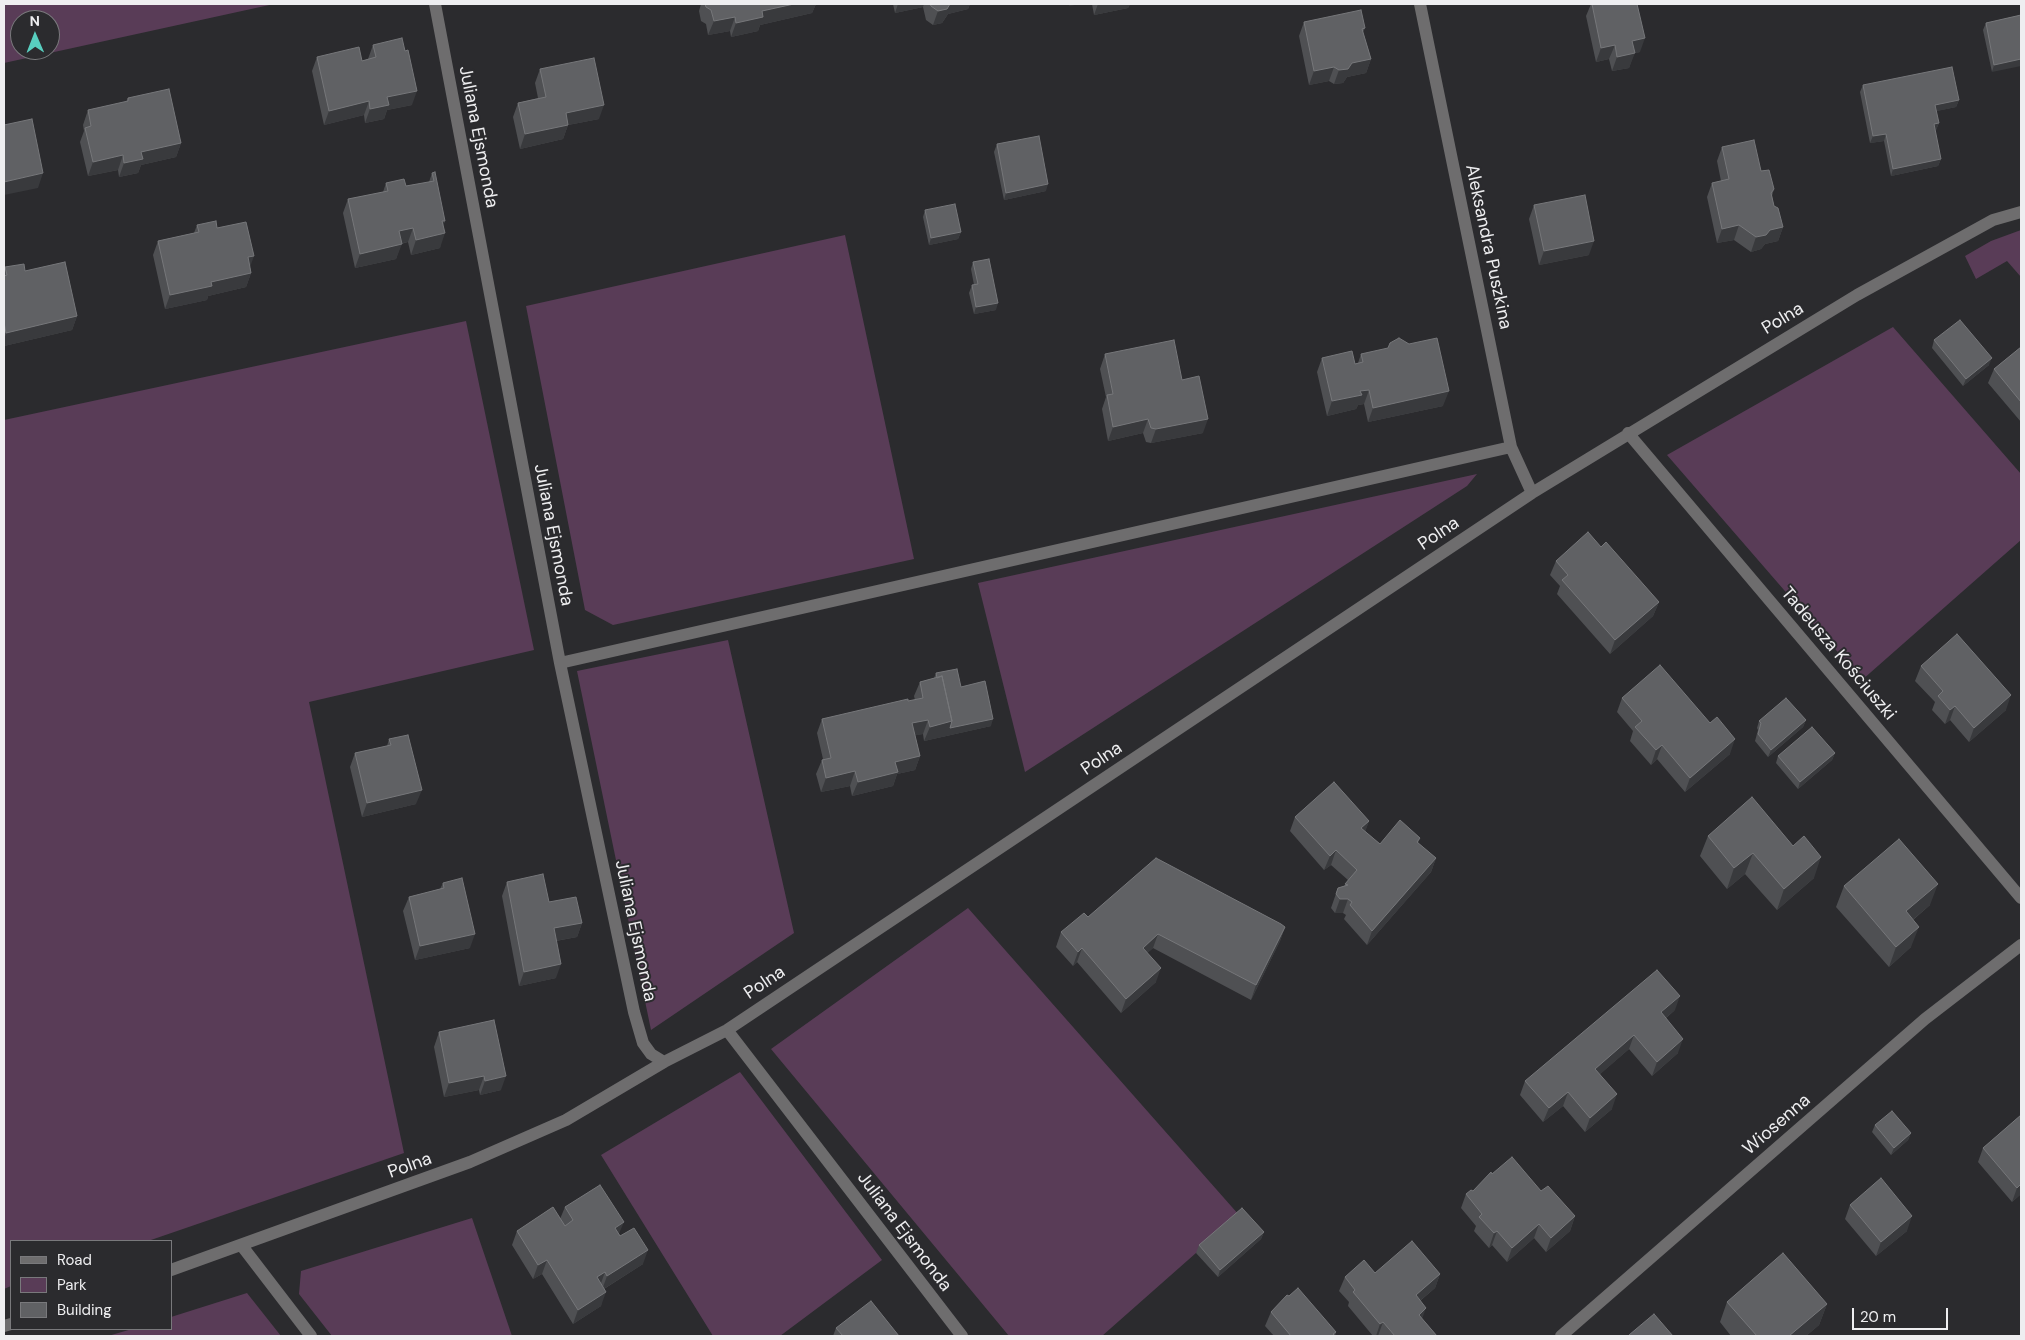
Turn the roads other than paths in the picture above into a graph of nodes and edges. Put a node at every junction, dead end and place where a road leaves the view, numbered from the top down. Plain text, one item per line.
1 (435, 4) edge
2 (1420, 4) edge
3 (2021, 212) edge
4 (1628, 433) junction
5 (1511, 447) junction
6 (1532, 493) junction
7 (560, 663) junction
8 (2021, 898) edge
9 (2021, 946) edge
10 (727, 1030) junction
11 (664, 1062) junction
12 (242, 1246) junction
13 (172, 1270) edge
14 (311, 1336) edge
15 (962, 1336) edge
16 (1561, 1336) edge

1 - 7 street, Juliana Ejsmonda
2 - 5 street, Aleksandra Puszkina
3 - 4 street, Polna
4 - 6 street, Polna
4 - 8 street, Tadeusza Kościuszki
5 - 6 street, Aleksandra Puszkina
5 - 7 street
6 - 10 street, Polna
7 - 11 street, Juliana Ejsmonda
9 - 16 street, Wiosenna
10 - 11 street, Polna
10 - 15 street, Juliana Ejsmonda
11 - 12 street, Polna
12 - 13 street, Polna
12 - 14 street

